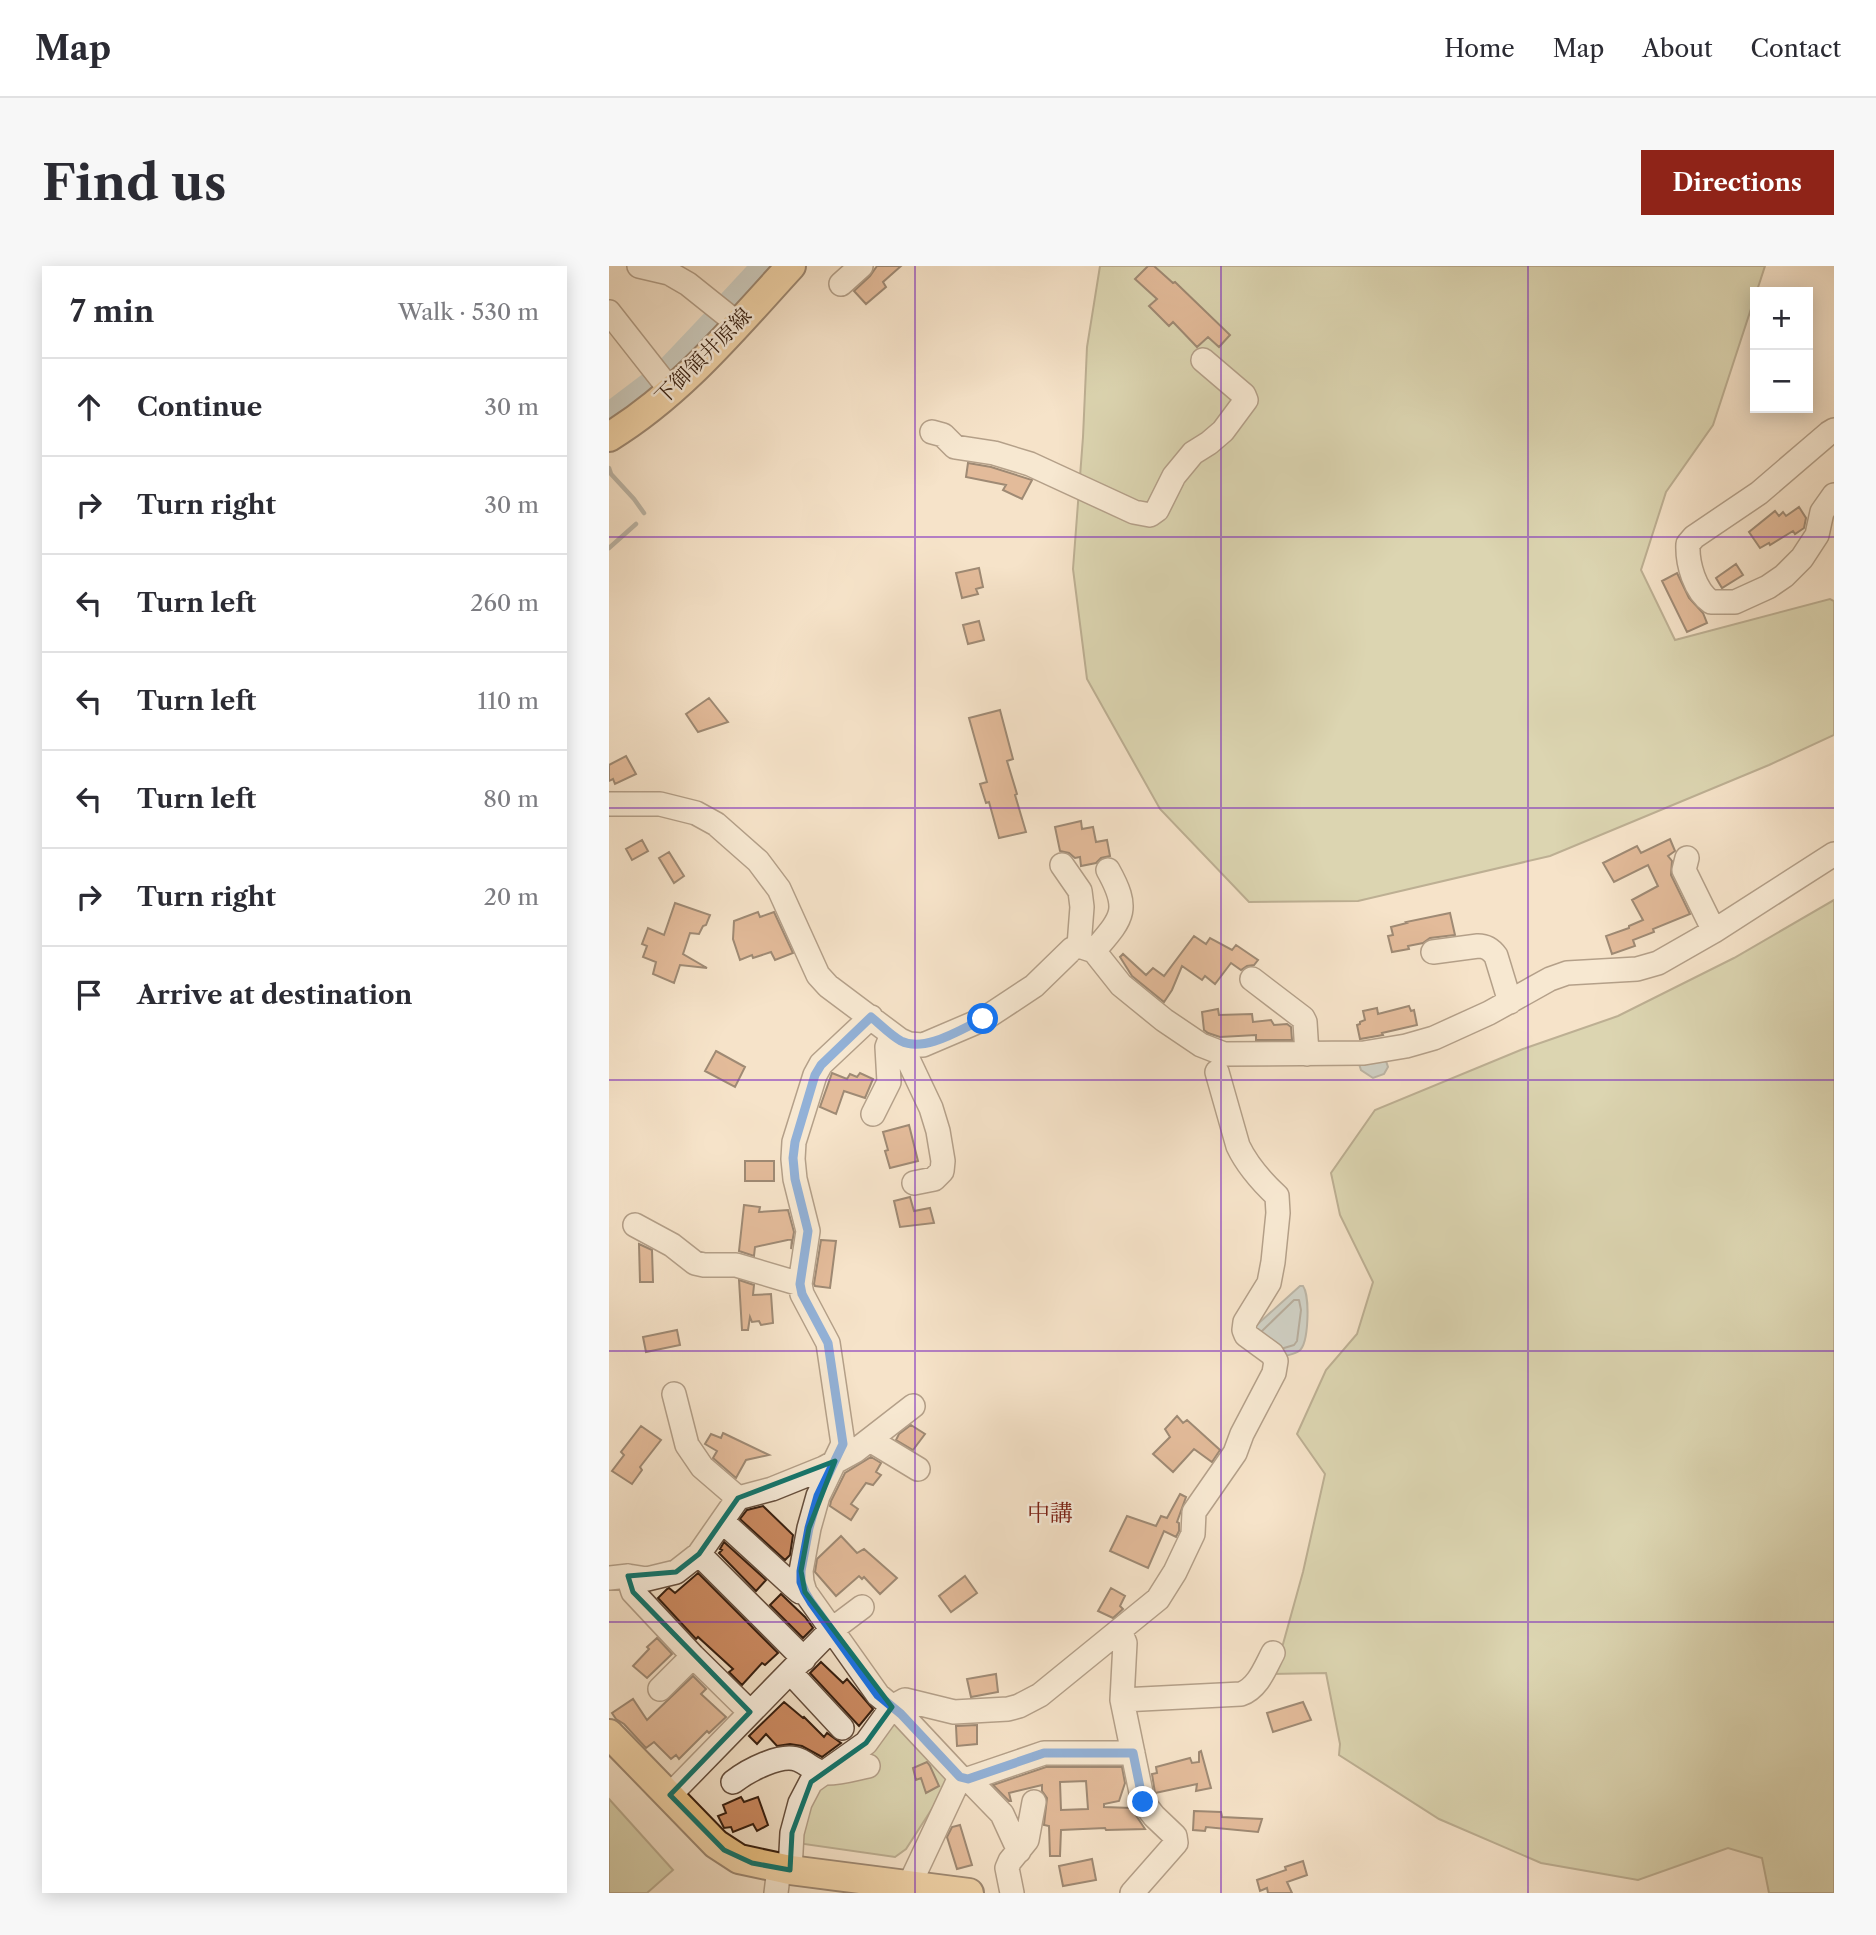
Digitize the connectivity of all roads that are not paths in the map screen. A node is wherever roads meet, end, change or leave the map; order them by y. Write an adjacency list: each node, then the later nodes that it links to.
1 (639, 266): 6 (street)
2 (791, 266): 6 (main road, 下御領井原線)
3 (861, 266): 4 (street)
4 (841, 284)
5 (609, 312): 8 (street)
6 (738, 324): 8 (main road, 下御領井原線)
7 (1203, 360): 10 (street)
8 (664, 383): 11 (main road, 下御領井原線)
9 (1834, 430): 12 (street)
10 (932, 432)
11 (609, 437)
12 (1834, 495)
13 (609, 804): 23 (street)
14 (1834, 854): 18 (street)
15 (1687, 858): 18 (street)
16 (1062, 864): 19 (street)
17 (1108, 870): 19 (street)
18 (1714, 931): 22 (street)
19 (1086, 949): 24 (street); 25 (street)
20 (1433, 952): 22 (street)
21 (1252, 979): 25 (street)
22 (1510, 1002): 25 (street)
23 (871, 1017): 24 (street); 30 (street)
24 (901, 1039): 27 (street); 28 (street)
25 (1307, 1054)
26 (1217, 1072): 43 (street)
27 (873, 1114)
28 (914, 1183)
29 (635, 1225): 30 (street)
30 (800, 1284): 34 (street)
31 (674, 1394): 36 (street)
32 (913, 1406): 33 (street)
33 (870, 1440): 34 (street); 35 (street)
34 (835, 1461): 36 (street); 40 (street)
35 (918, 1469)
36 (738, 1498): 37 (street)
37 (722, 1521): 38 (street); 40 (street)
38 (699, 1554): 39 (street); 46 (street)
39 (618, 1577): 45 (street)
40 (805, 1592): 42 (street)
41 (862, 1607): 42 (street)
42 (830, 1631): 46 (street); 49 (street)
43 (1120, 1631): 48 (street); 49 (street)
44 (1273, 1653): 48 (street)
45 (693, 1656): 47 (street); 50 (street)
46 (797, 1665): 50 (street); 51 (street)
47 (660, 1689)
48 (1122, 1700): 53 (street)
49 (892, 1707): 55 (street); 56 (street)
50 (750, 1712): 58 (street)
51 (842, 1728)
52 (609, 1734): 58 (main road)
53 (1133, 1753): 56 (street); 65 (street)
54 (868, 1766): 55 (street)
55 (822, 1773): 57 (street); 61 (street)
56 (964, 1778): 60 (street); 62 (street)
57 (733, 1782)
58 (670, 1795): 61 (main road)
59 (1034, 1802): 60 (street)
60 (1019, 1851): 64 (street)
61 (782, 1877): 62 (main road)
62 (911, 1884): 63 (main road)
63 (969, 1893)
64 (1012, 1893)
65 (1132, 1893)

